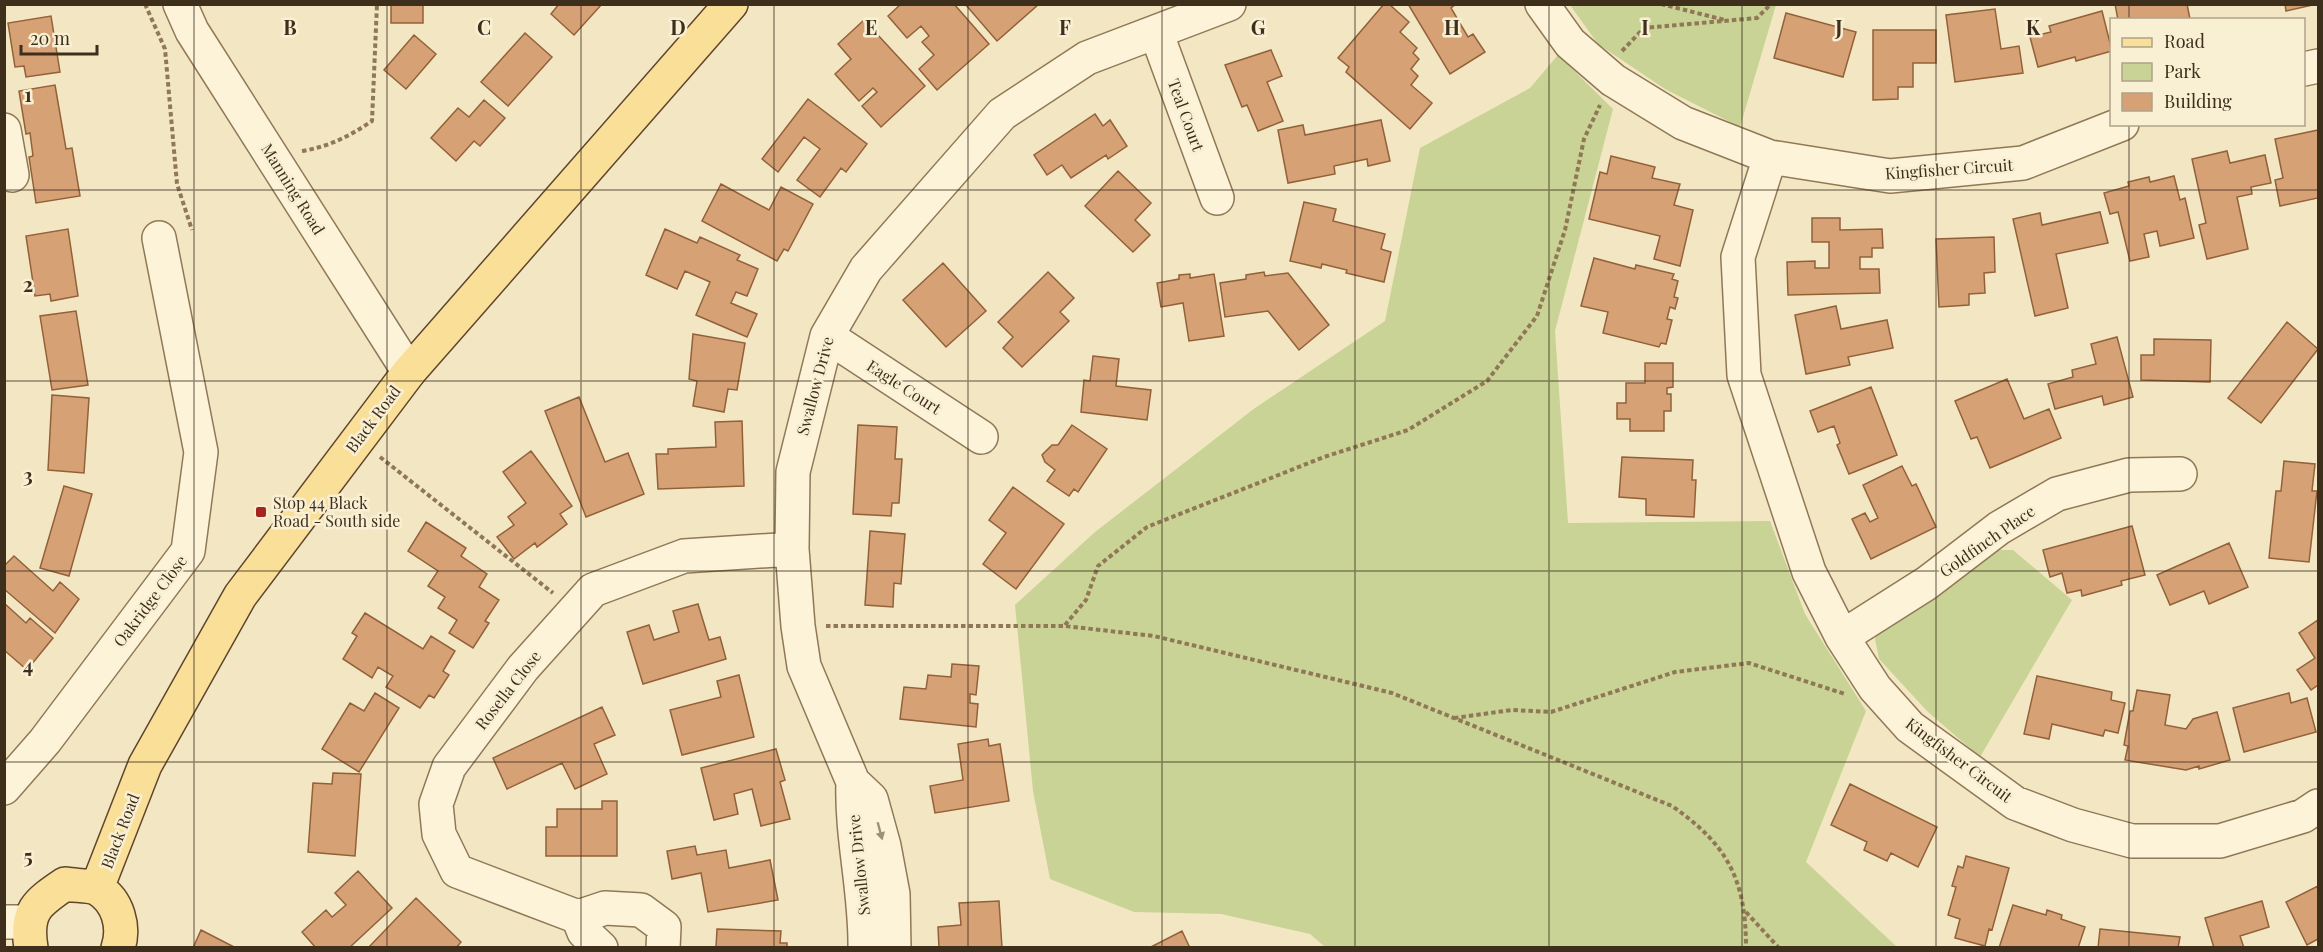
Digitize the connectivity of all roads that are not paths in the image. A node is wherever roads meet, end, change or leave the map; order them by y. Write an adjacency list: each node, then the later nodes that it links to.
1 (180, 4): 13 (street, Manning Road)
2 (731, 4): 13 (main road, Black Road)
3 (1229, 4): 5 (street, Swallow Drive)
4 (1542, 4): 8 (street, Kingfisher Circuit)
5 (1156, 32): 10 (street, Teal Court); 12 (street, Swallow Drive)
6 (2117, 126): 8 (street, Kingfisher Circuit)
7 (4, 130): 9 (street)
8 (1770, 157): 17 (street, Kingfisher Circuit)
9 (12, 175)
10 (1217, 198)
11 (159, 238): 19 (street, Oakridge Close)
12 (827, 336): 14 (street, Eagle Court); 16 (street, Swallow Drive)
13 (409, 372): 21 (main road, Black Road)
14 (981, 437)
15 (2180, 474): 17 (street, Goldfinch Place)
16 (792, 549): 18 (street, Swallow Drive); 22 (street, Rosella Close)
17 (1842, 637): 20 (street, Kingfisher Circuit)
18 (853, 782): 27 (street, Swallow Drive); 28 (street, Swallow Drive, one-way to 28)
19 (4, 788)
20 (2319, 806)
21 (97, 888): 23 (main road); 24 (main road)
22 (578, 917): 25 (street); 26 (street)
23 (22, 931)
24 (118, 948)
25 (601, 948)
26 (663, 948)
27 (865, 948)
28 (894, 948)

